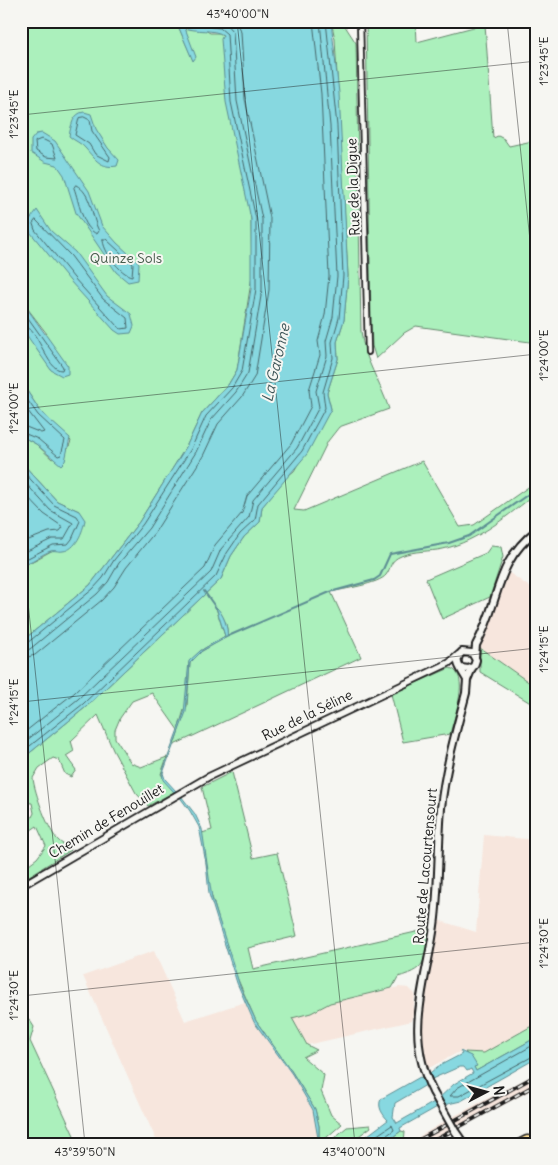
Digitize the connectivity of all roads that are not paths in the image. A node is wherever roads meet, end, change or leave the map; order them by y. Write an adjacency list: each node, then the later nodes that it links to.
1 (360, 21): 2 (street, Rue de la Digue)
2 (368, 352)
3 (537, 530): 4 (main road, Route de Lacourtensourt)
4 (476, 645): 5 (main road); 7 (main road, Route de Lacourtensourt)
5 (465, 651): 6 (main road); 7 (main road)
6 (458, 656): 8 (street, Rue de la Séline); 9 (main road)
7 (475, 657): 10 (main road, Route de Lacourtensourt)
8 (449, 664): 9 (street); 12 (street, Rue de la Séline)
9 (461, 668): 10 (main road); 11 (main road)
10 (472, 668): 11 (main road, Route de Lacourtensourt)
11 (467, 680): 14 (main road, Route de Lacourtensourt, bridge)
12 (178, 794): 13 (street, Chemin de Fenouillet)
13 (21, 886)
14 (456, 1137): 16 (main road, Route de Lacourtensourt)
15 (536, 1142): 17 (main road)
16 (464, 1144)
17 (519, 1144)

